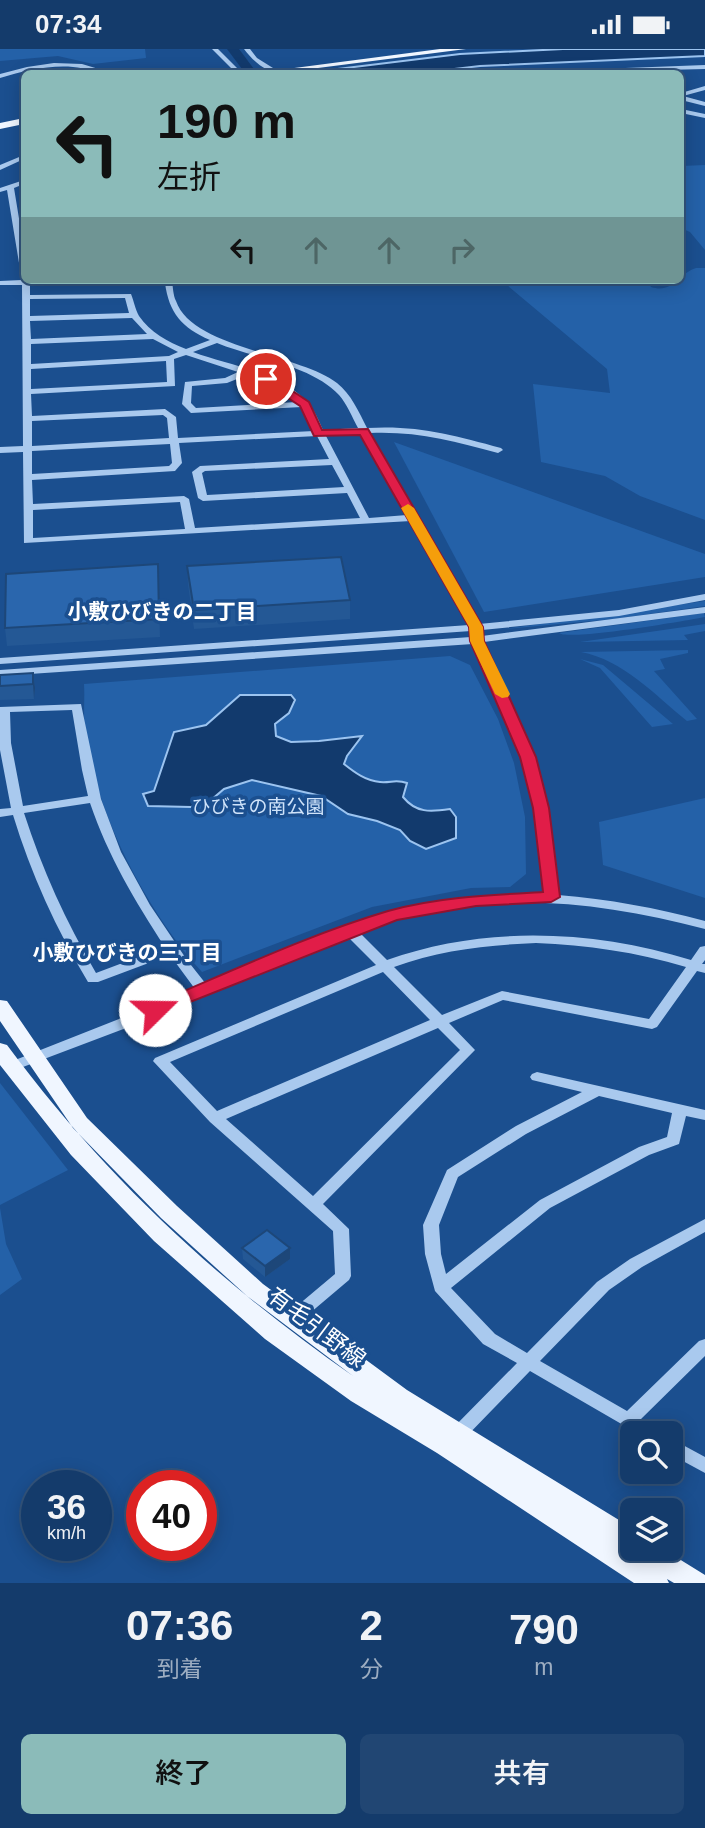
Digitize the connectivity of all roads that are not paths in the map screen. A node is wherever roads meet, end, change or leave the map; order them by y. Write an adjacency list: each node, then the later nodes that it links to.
1 (215, 49): 7 (street)
2 (247, 49): 8 (street)
3 (430, 49): 9 (main road)
4 (463, 49): 10 (main road)
5 (705, 67): 11 (street)
6 (100, 70): 12 (street)
7 (238, 70)
8 (265, 70)
9 (281, 70)
10 (284, 70)
11 (666, 70)
12 (0, 76)
13 (684, 84): 14 (street)
14 (704, 86): 15 (street)
15 (684, 96)
16 (684, 98): 17 (street)
17 (705, 104)
18 (684, 112): 19 (street)
19 (705, 116)
20 (21, 120): 21 (main road)
21 (0, 124)
22 (21, 158): 23 (street)
23 (0, 168)
24 (21, 183): 25 (street)
25 (10, 187): 26 (street); 28 (street)
26 (0, 190)
27 (21, 201): 28 (street)
28 (12, 202): 29 (street)
29 (20, 220)
30 (21, 281): 31 (street)
31 (0, 283)
32 (27, 284): 34 (street)
33 (168, 284): 38 (street)
34 (27, 297): 35 (street); 36 (street)
35 (133, 315): 36 (street); 37 (street)
36 (27, 320): 39 (street)
37 (154, 336): 39 (street); 40 (street)
38 (216, 340): 40 (street); 47 (street)
39 (27, 342): 42 (street)
40 (186, 352): 41 (street); 43 (street)
41 (170, 358): 42 (street); 44 (street)
42 (27, 366): 44 (street)
43 (246, 372): 45 (street); 45 (street)
44 (27, 392): 46 (street)
45 (305, 404): 48 (street)
46 (27, 419): 49 (street); 50 (street)
47 (364, 431): 48 (street); 52 (street); 57 (street)
48 (318, 434): 49 (street); 53 (street)
49 (172, 442): 50 (street); 54 (street)
50 (27, 449): 51 (street); 54 (street)
51 (0, 450)
52 (498, 450)
53 (332, 462): 55 (street); 55 (street)
54 (27, 477): 56 (street)
55 (348, 490): 58 (street)
56 (28, 507): 59 (street); 59 (street)
57 (414, 518): 58 (street); 62 (street)
58 (366, 521): 59 (street)
59 (191, 531)
60 (705, 597): 62 (street)
61 (705, 610): 63 (street)
62 (476, 627): 63 (street); 64 (street)
63 (477, 641): 65 (street); 68 (street)
64 (0, 661)
65 (0, 673)
66 (94, 799): 67 (street); 67 (street); 71 (street)
67 (6, 812): 71 (street)
68 (551, 897): 69 (street); 70 (street)
69 (705, 925)
70 (350, 931): 73 (street); 75 (street)
71 (174, 949): 75 (street)
72 (705, 950): 74 (street)
73 (386, 965): 74 (street); 77 (street); 84 (street)
74 (700, 967): 77 (street)
75 (204, 990): 79 (street)
76 (0, 1006): 79 (main road, 有毛引野線)
77 (441, 1021): 84 (street); 85 (street)
78 (5, 1058): 79 (street); 92 (main road, 有毛引野線)
79 (34, 1059): 88 (main road, 有毛引野線)
80 (537, 1077): 81 (street)
81 (597, 1091): 82 (street); 87 (street)
82 (680, 1110): 83 (street); 87 (street)
83 (705, 1115)
84 (215, 1118): 85 (street)
85 (314, 1204): 88 (street)
86 (705, 1225): 90 (street)
87 (441, 1287): 90 (street)
88 (291, 1320): 92 (main road, 有毛引野線)
89 (705, 1346): 91 (street)
90 (527, 1360): 91 (street); 92 (street)
91 (629, 1420)
92 (453, 1439): 95 (main road, 有毛引野線); 97 (main road, 有毛引野線)
93 (683, 1453): 94 (street)
94 (705, 1466)
95 (620, 1535)
96 (661, 1561): 98 (main road)
97 (656, 1583)
98 (696, 1583)

